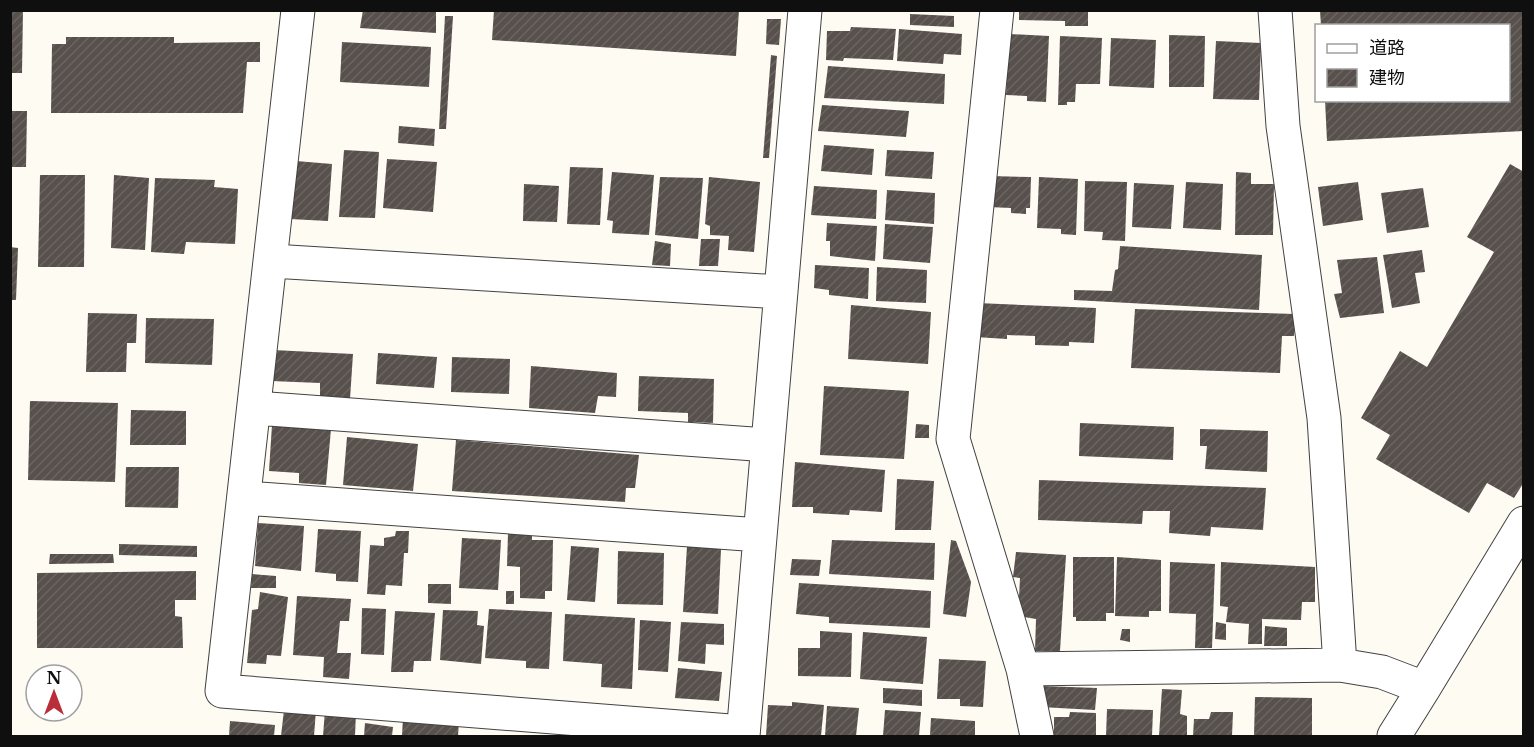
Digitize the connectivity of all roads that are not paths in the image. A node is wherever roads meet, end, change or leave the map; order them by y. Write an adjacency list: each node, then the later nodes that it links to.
1 (298, 10): 5 (street)
2 (805, 10): 6 (street)
3 (997, 10): 13 (street)
4 (1275, 10): 12 (street)
5 (272, 261): 6 (street); 7 (street)
6 (781, 292): 8 (street)
7 (255, 408): 8 (street); 9 (street)
8 (768, 445): 11 (street)
9 (244, 498): 11 (street); 15 (street)
10 (1524, 523): 14 (street)
11 (760, 536): 15 (street)
12 (1340, 665): 13 (street); 14 (street)
13 (1023, 669): 16 (street)
14 (1424, 688): 17 (street)
15 (743, 734)
16 (1037, 736)
17 (1394, 736)

